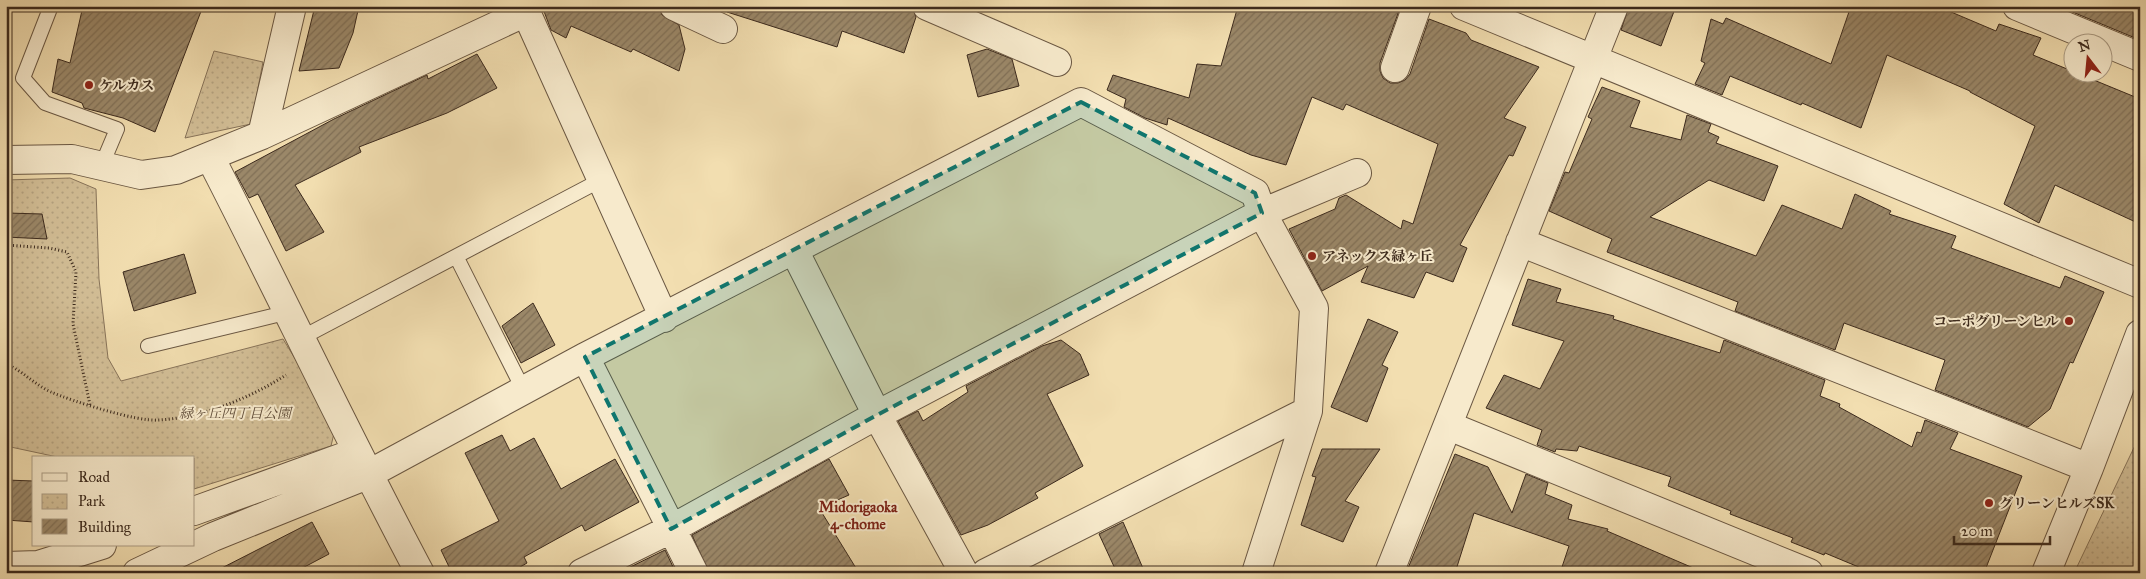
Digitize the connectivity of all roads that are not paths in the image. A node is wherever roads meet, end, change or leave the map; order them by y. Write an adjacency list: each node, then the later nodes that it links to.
1 (51, 6): 18 (lane)
2 (292, 6): 15 (street)
3 (674, 6): 10 (street)
4 (1417, 6): 14 (street)
5 (1464, 6): 12 (street)
6 (1614, 6): 12 (street)
7 (2017, 6): 11 (street)
8 (930, 7): 13 (street)
9 (526, 9): 15 (street); 20 (street)
10 (723, 29)
11 (2140, 56)
12 (1594, 60): 22 (street); 25 (street)
13 (1057, 62)
14 (1395, 68)
15 (262, 135): 16 (street)
16 (210, 157): 18 (street); 26 (street)
17 (6, 160): 18 (street)
18 (101, 167)
19 (1357, 173): 21 (street)
20 (602, 180): 24 (lane); 27 (street)
21 (1262, 213): 23 (street); 33 (street); 34 (street)
22 (1520, 242): 35 (street); 37 (street)
23 (794, 250): 27 (street); 34 (street)
24 (457, 258): 30 (lane); 32 (lane)
25 (2140, 284)
26 (289, 312): 29 (lane); 30 (street)
27 (664, 318): 31 (street)
28 (2140, 334): 37 (street)
29 (148, 346)
30 (306, 348): 36 (street)
31 (585, 358): 32 (street); 39 (street)
32 (524, 391): 36 (street)
33 (1308, 411): 49 (street); 50 (street)
34 (877, 415): 39 (street); 48 (street)
35 (1449, 426): 51 (street); 52 (street)
36 (362, 464): 38 (street); 42 (street); 45 (street)
37 (2089, 468): 53 (street)
38 (195, 511)
39 (671, 529): 46 (street); 47 (street)
40 (99, 546): 43 (street)
41 (194, 546): 44 (street)
42 (195, 546)
43 (6, 566)
44 (137, 573)
45 (420, 573)
46 (582, 573)
47 (694, 573)
48 (964, 573)
49 (986, 573)
50 (1256, 573)
51 (1389, 573)
52 (1809, 573)
53 (2046, 573)

